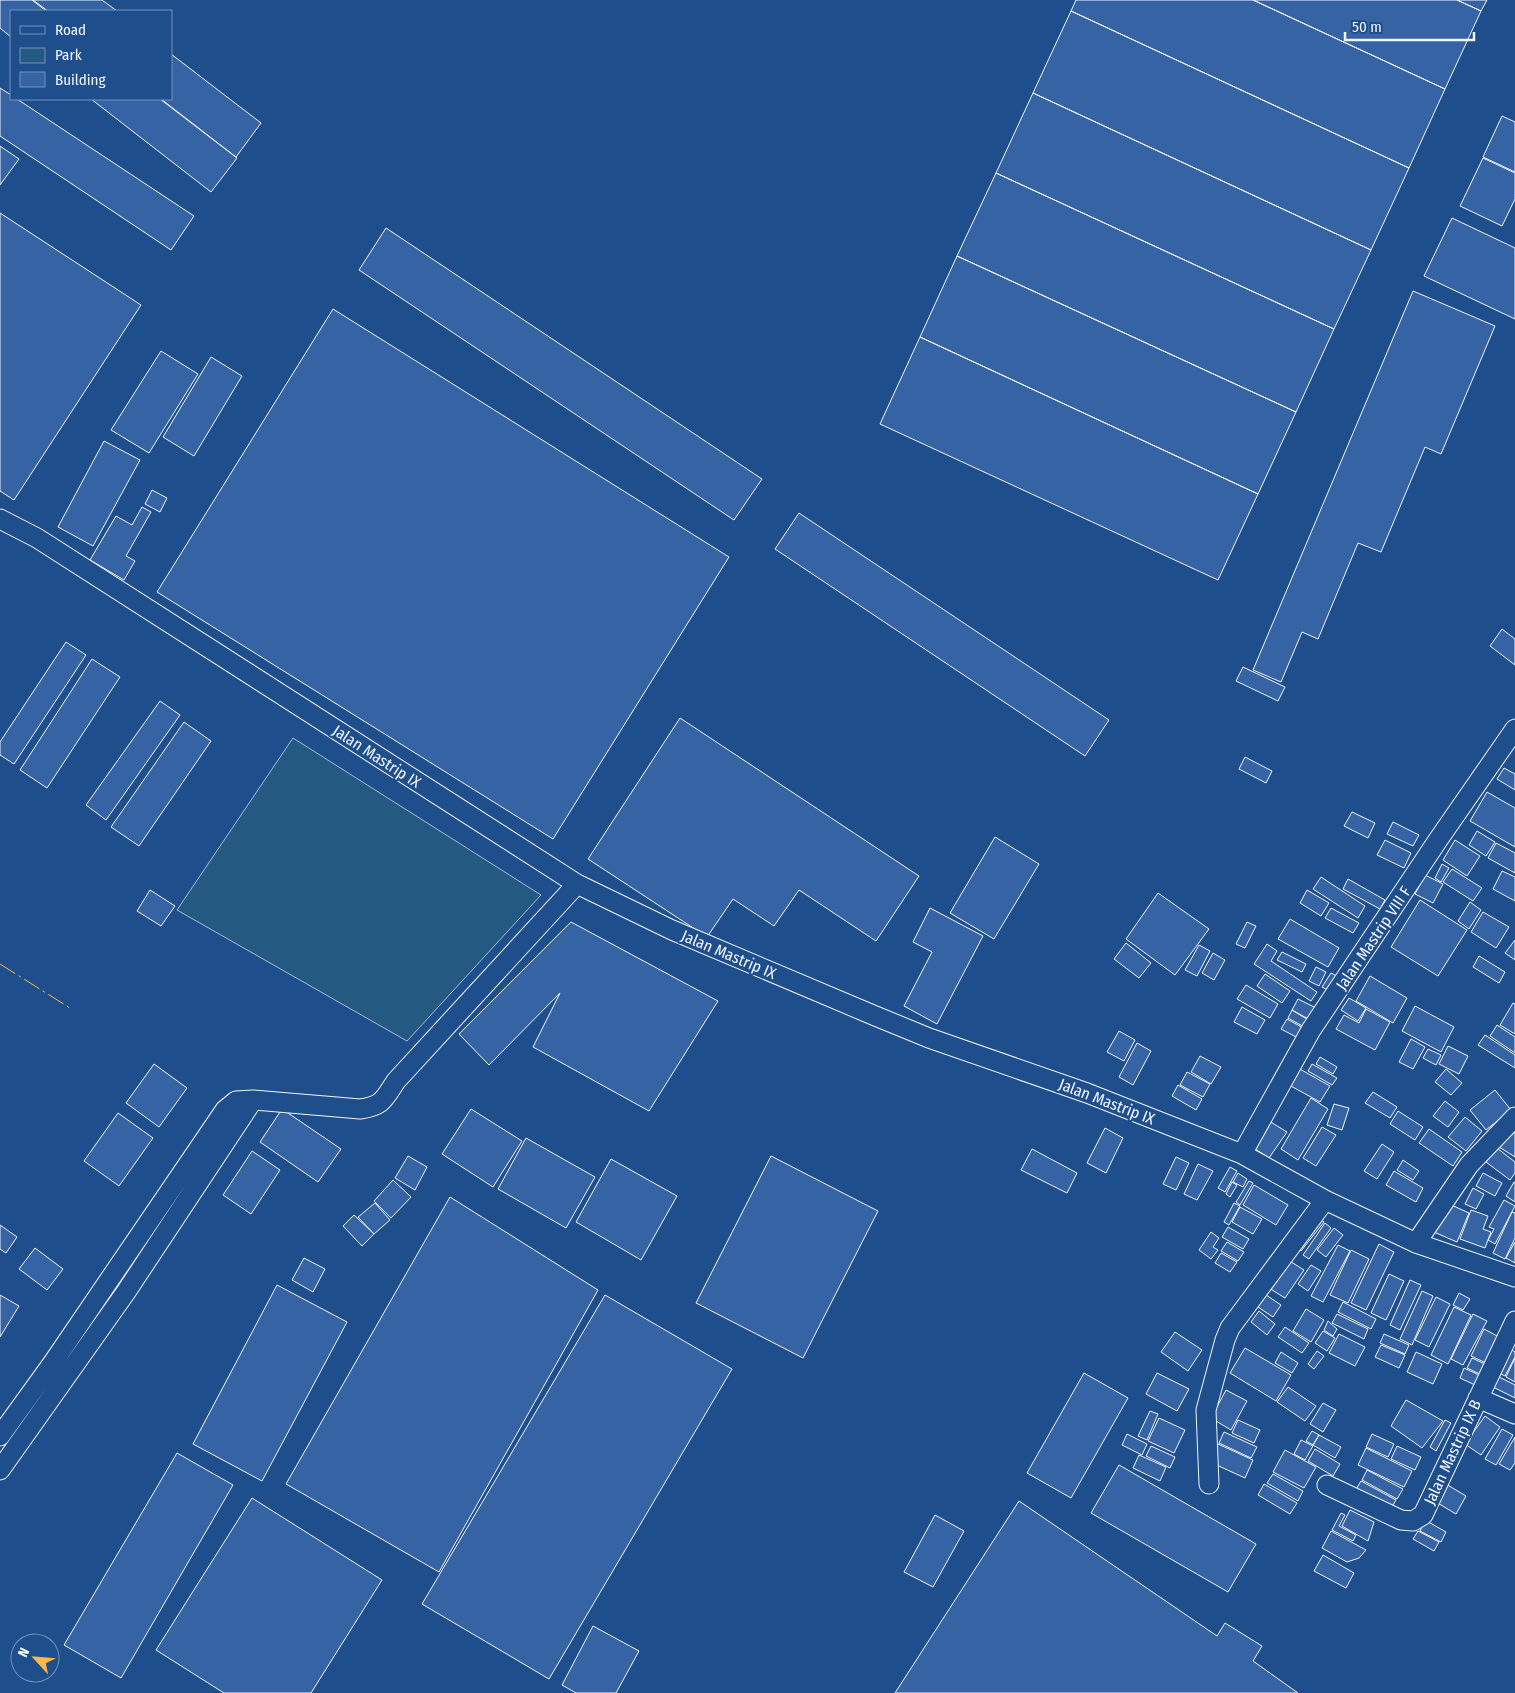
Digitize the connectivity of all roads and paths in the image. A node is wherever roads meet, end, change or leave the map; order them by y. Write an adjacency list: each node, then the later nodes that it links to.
1 (0, 519): 3 (street, Jalan Mastrip IX)
2 (1515, 729): 6 (street, Jalan Mastrip VIII F)
3 (577, 884): 4 (street); 6 (street, Jalan Mastrip IX)
4 (253, 1100): 13 (street); 14 (street)
5 (1515, 1117): 8 (street)
6 (1242, 1154): 7 (street, Jalan Mastrip IX)
7 (1325, 1200): 8 (street, Jalan Mastrip IX); 15 (street)
8 (1416, 1243): 9 (street, Jalan Mastrip IX)
9 (1515, 1277)
10 (1515, 1321): 11 (street, Jalan Mastrip IX B)
11 (1478, 1398): 12 (street); 16 (street, Jalan Mastrip IX B)
12 (1515, 1414)
13 (0, 1436)
14 (0, 1470)
15 (1209, 1484)
16 (1327, 1485)

